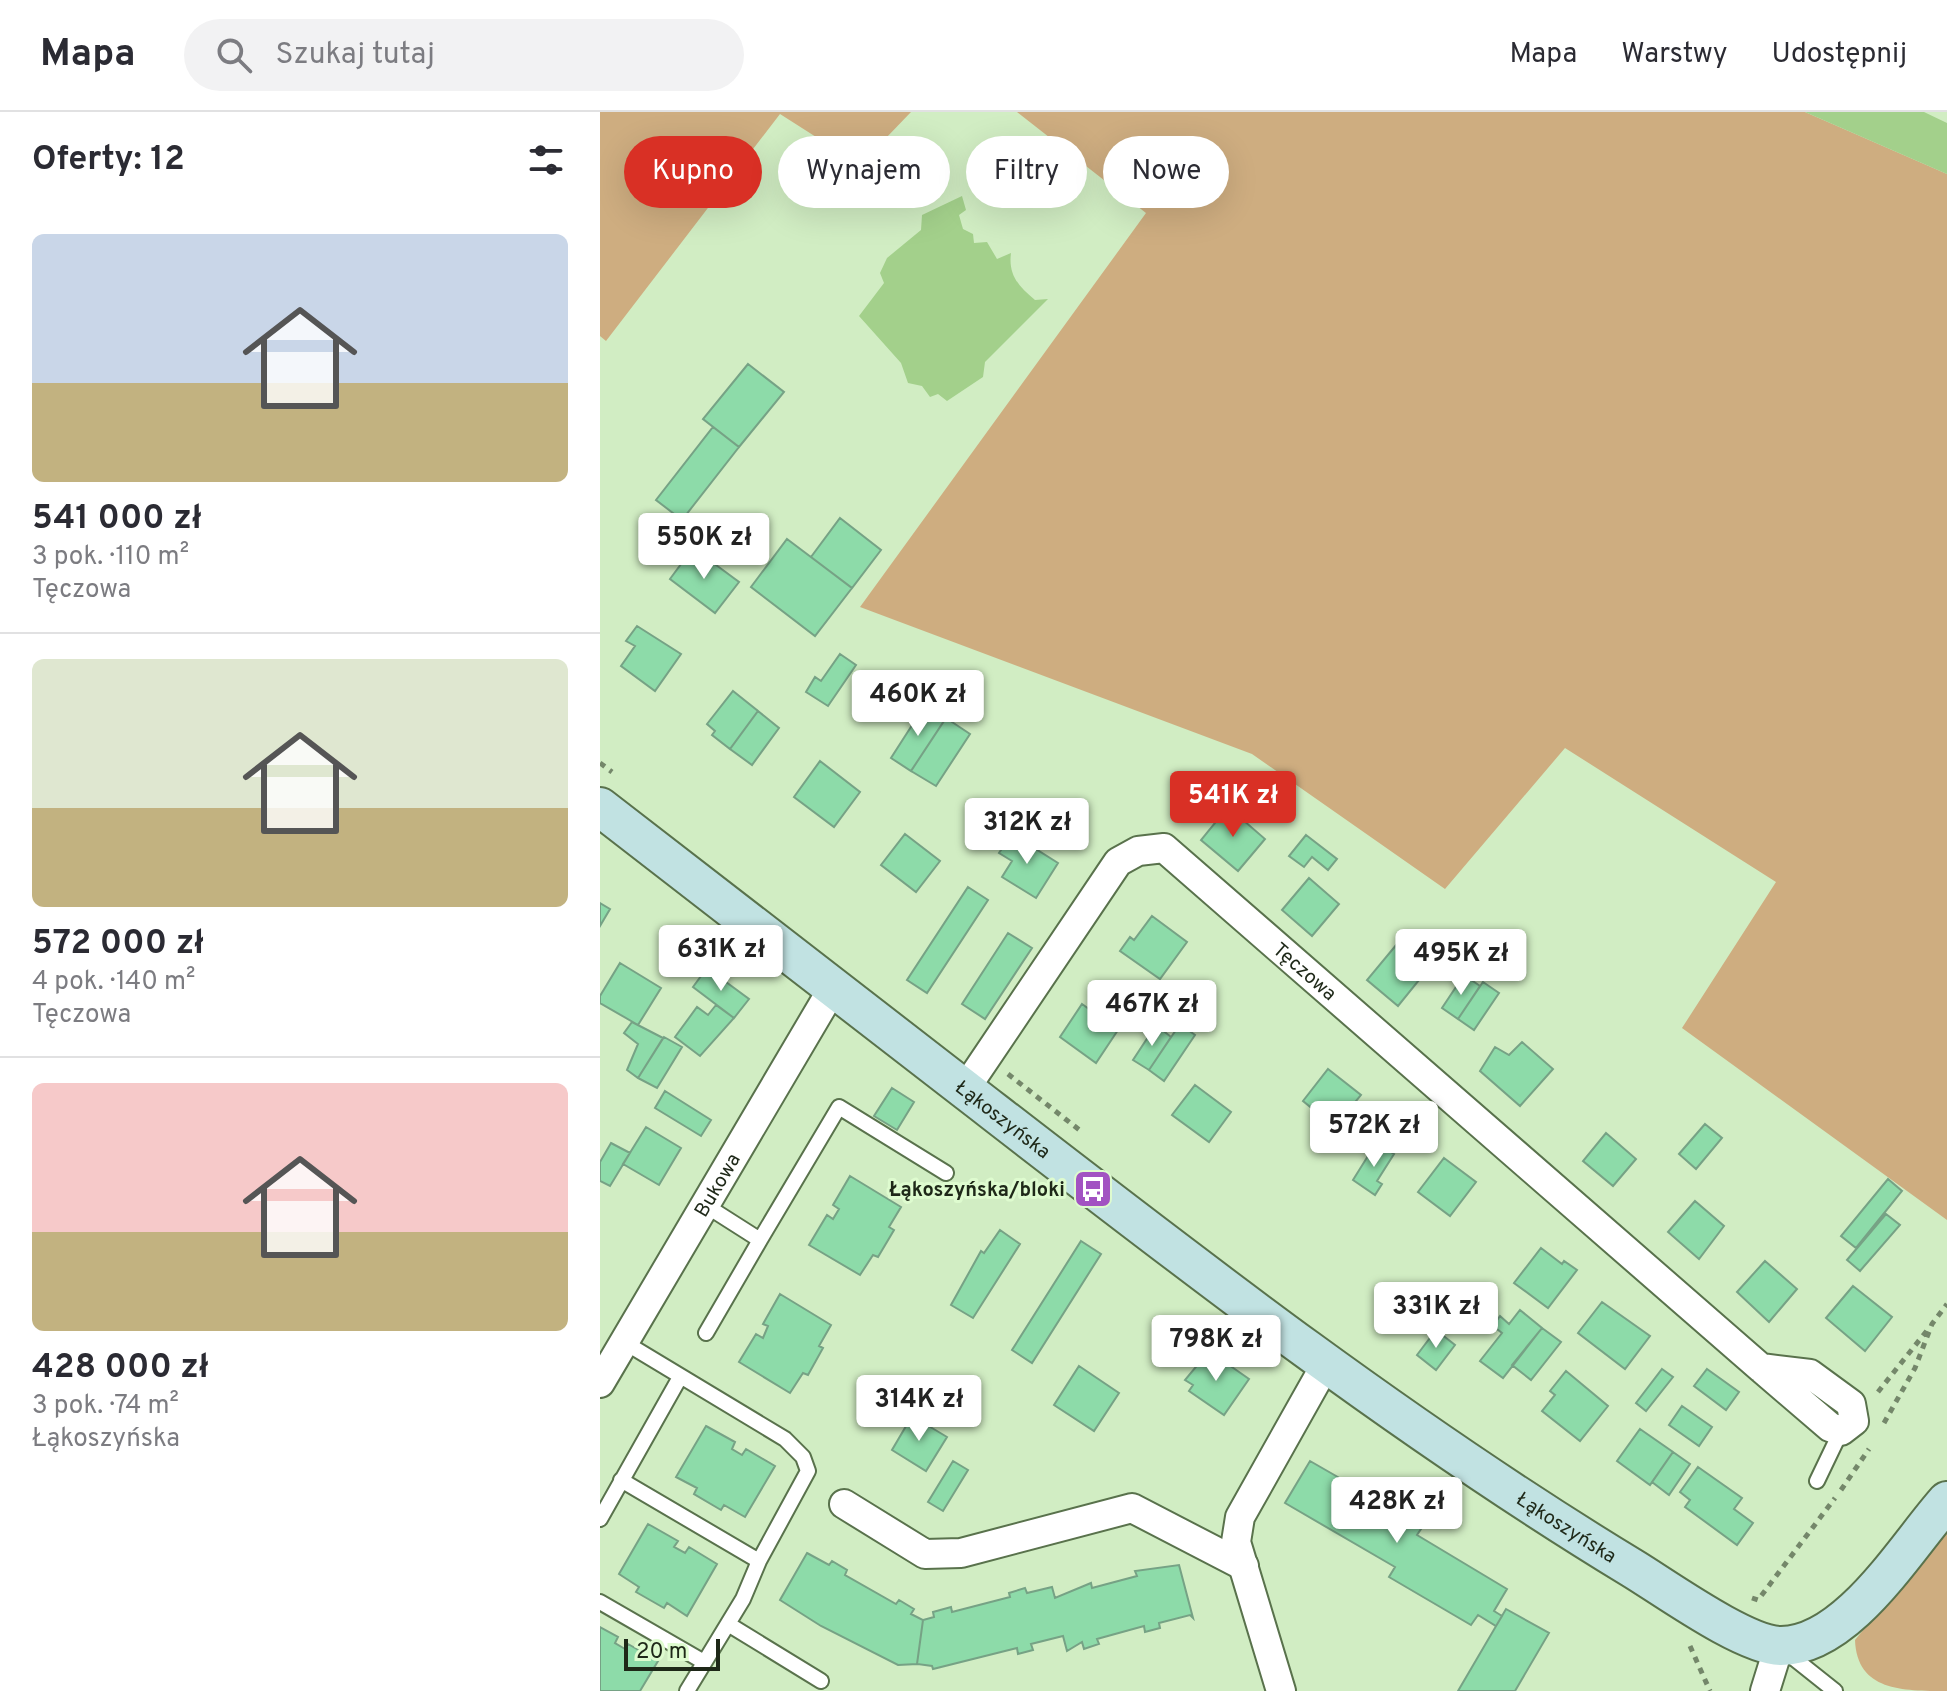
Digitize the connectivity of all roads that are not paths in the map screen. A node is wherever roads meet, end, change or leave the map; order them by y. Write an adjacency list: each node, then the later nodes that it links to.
1 (600, 807): 2 (street, Łąkoszyńska)
2 (833, 988): 3 (street, Łąkoszyńska); 5 (street, Bukowa)
3 (965, 1089): 9 (street, Łąkoszyńska); 12 (street, Tęczowa)
4 (946, 1173): 6 (lane)
5 (705, 1205): 6 (lane); 8 (street, Bukowa)
6 (760, 1240): 7 (lane)
7 (706, 1333)
8 (624, 1342): 10 (lane); 11 (street, Bukowa)
9 (1326, 1364): 19 (street); 22 (street, Łąkoszyńska)
10 (679, 1379): 13 (lane); 18 (lane)
11 (600, 1383)
12 (1847, 1423): 14 (lane)
13 (621, 1480): 17 (lane); 18 (lane)
14 (1817, 1481)
15 (1947, 1501): 22 (street)
16 (844, 1504): 19 (street)
17 (600, 1519)
18 (759, 1561): 21 (lane)
19 (1244, 1566): 26 (street)
20 (600, 1602): 23 (lane)
21 (728, 1624): 23 (lane); 24 (lane)
22 (1779, 1646): 27 (street); 28 (lane)
23 (704, 1662): 25 (lane)
24 (821, 1681)
25 (687, 1691)
26 (1281, 1691)
27 (1765, 1691)
28 (1835, 1691)

